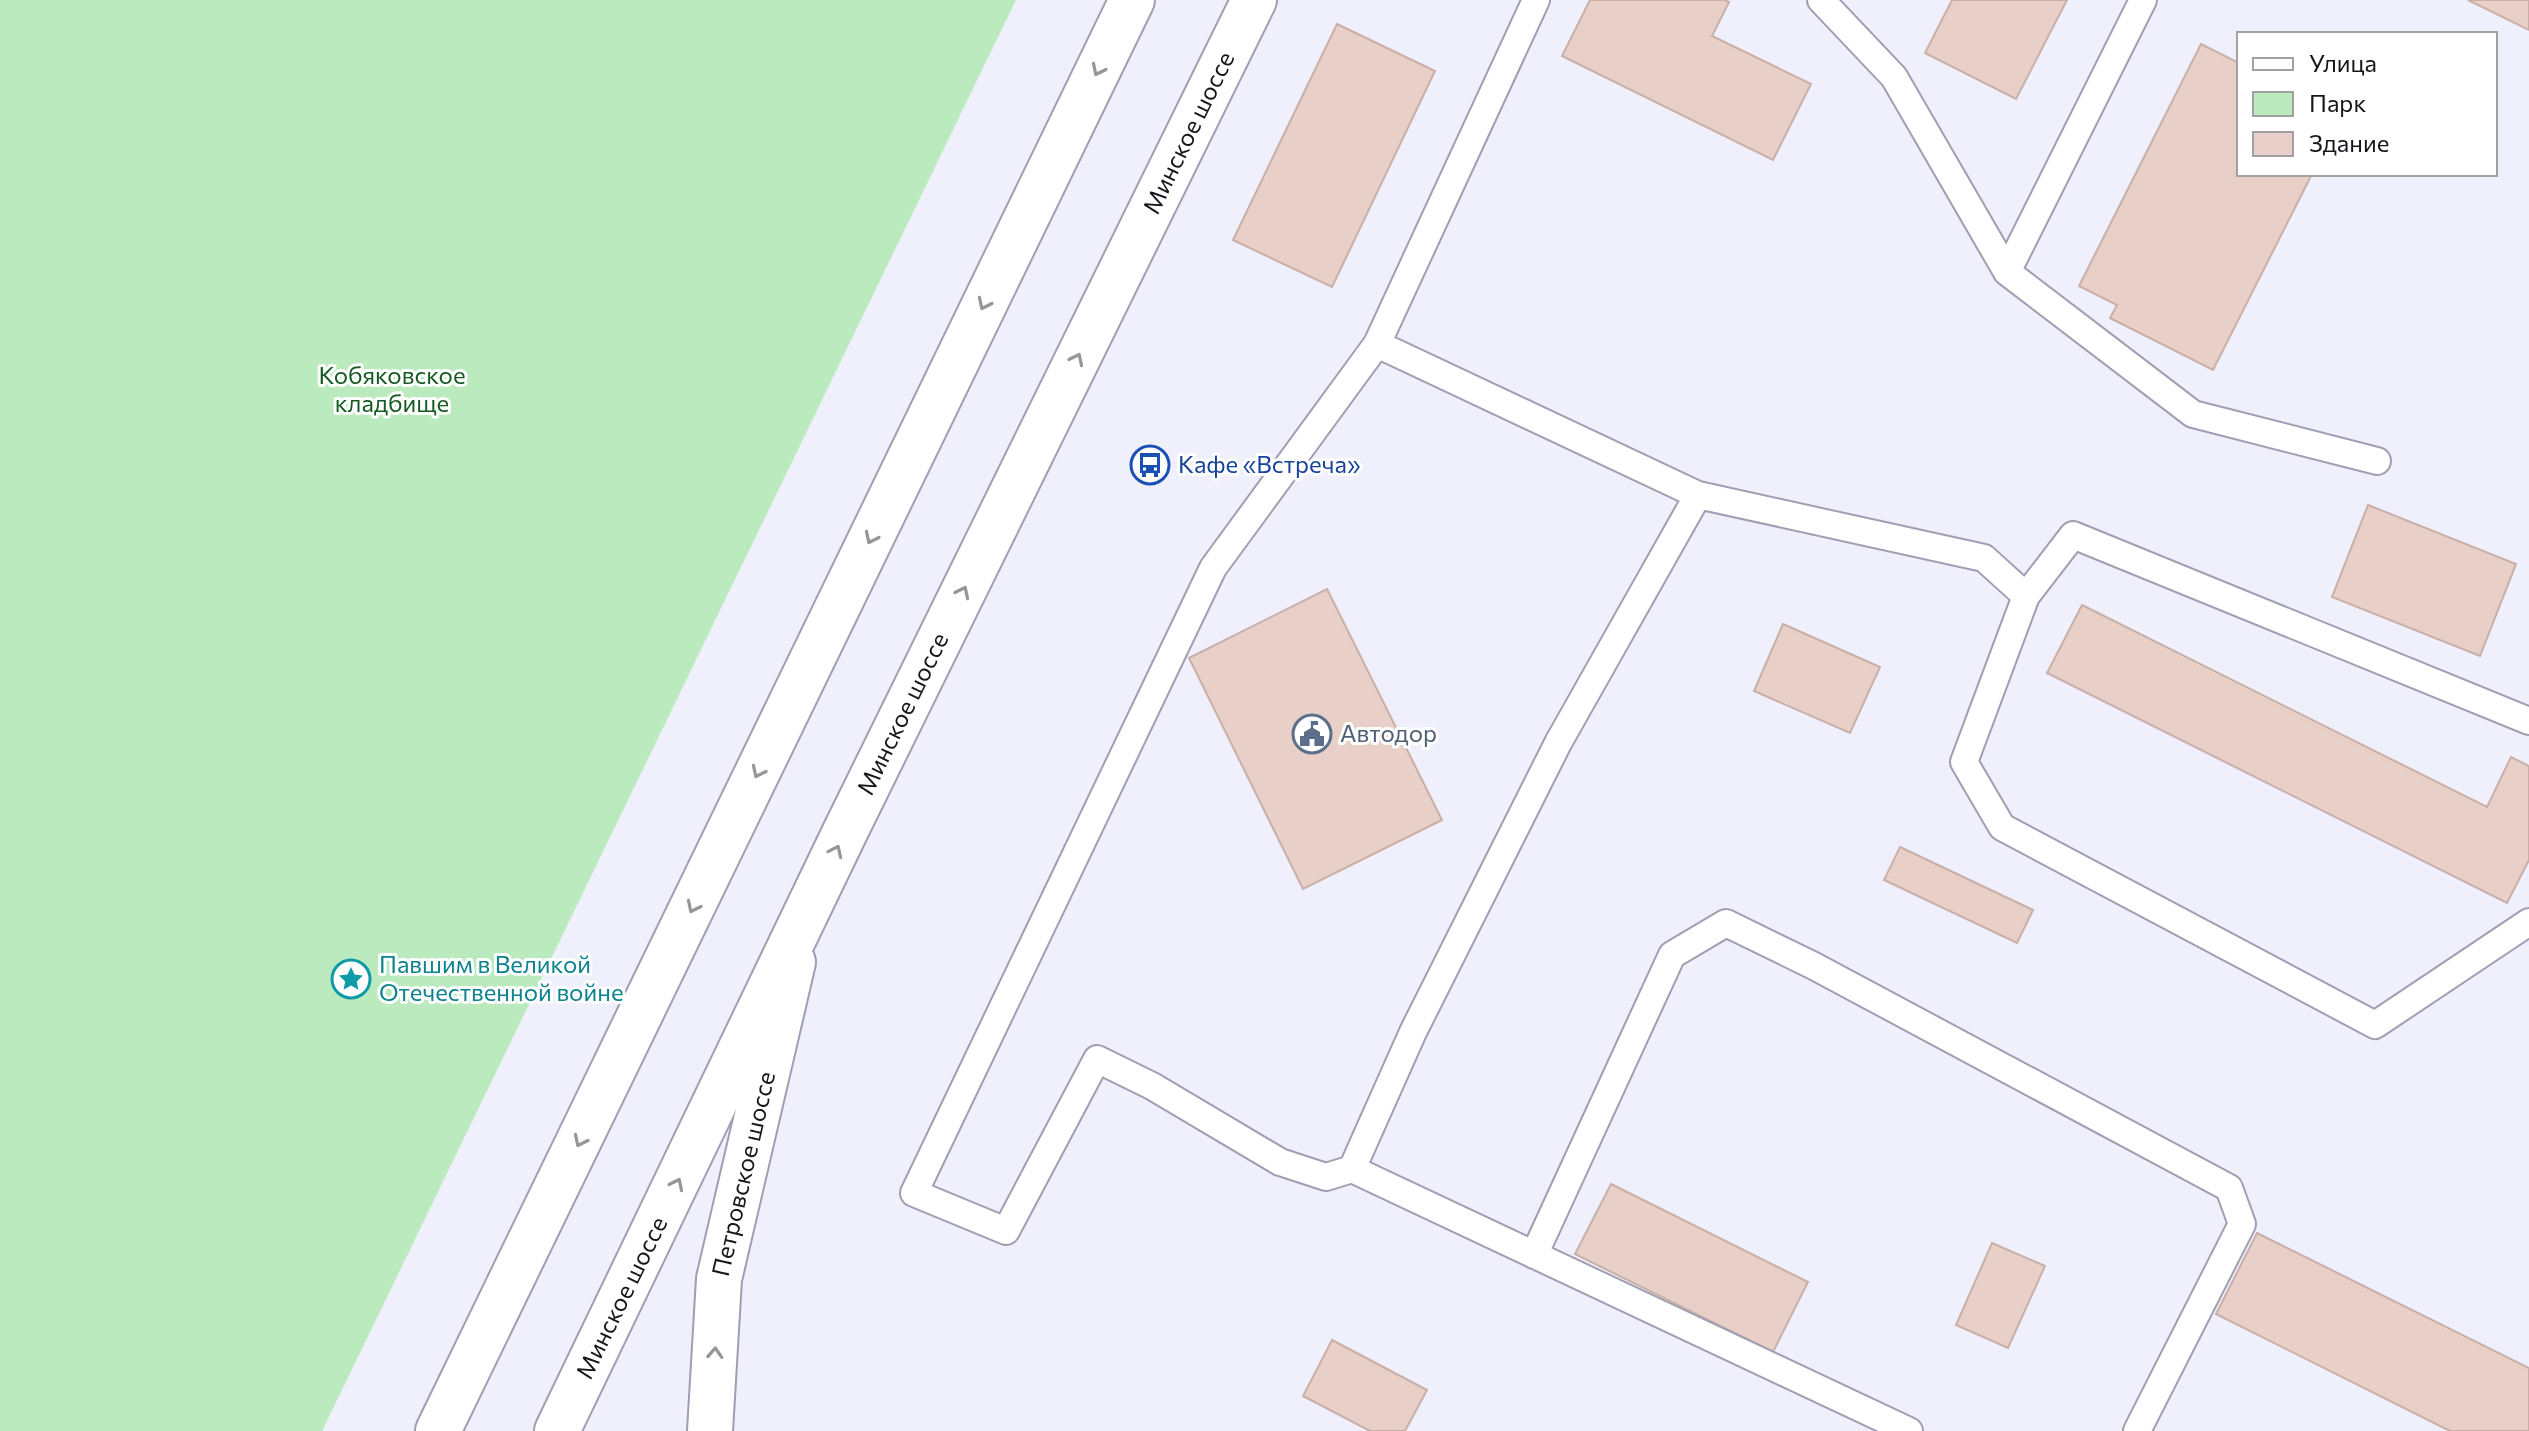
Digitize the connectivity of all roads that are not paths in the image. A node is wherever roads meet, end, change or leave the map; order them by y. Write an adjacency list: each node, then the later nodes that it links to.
1 (1132, 0): 16 (main road, one-way to 16)
2 (1536, 0): 7 (lane)
3 (1821, 0): 6 (lane)
4 (2143, 0): 6 (lane)
5 (1253, 3): 12 (main road, Минское шоссе, one-way to 5)
6 (2007, 272): 8 (lane)
7 (1377, 344): 9 (lane); 14 (lane)
8 (2377, 461)
9 (1698, 495): 10 (lane); 14 (lane)
10 (2026, 596): 11 (lane); 13 (lane)
11 (2529, 721)
12 (802, 921): 17 (main road, Минское шоссе, one-way to 12); 18 (main road, Петровское шоссе, one-way to 12)
13 (2529, 922)
14 (1352, 1169): 15 (lane)
15 (1534, 1255): 19 (lane); 20 (lane)
16 (441, 1421)
17 (557, 1431)
18 (710, 1431)
19 (1909, 1431)
20 (2137, 1431)

